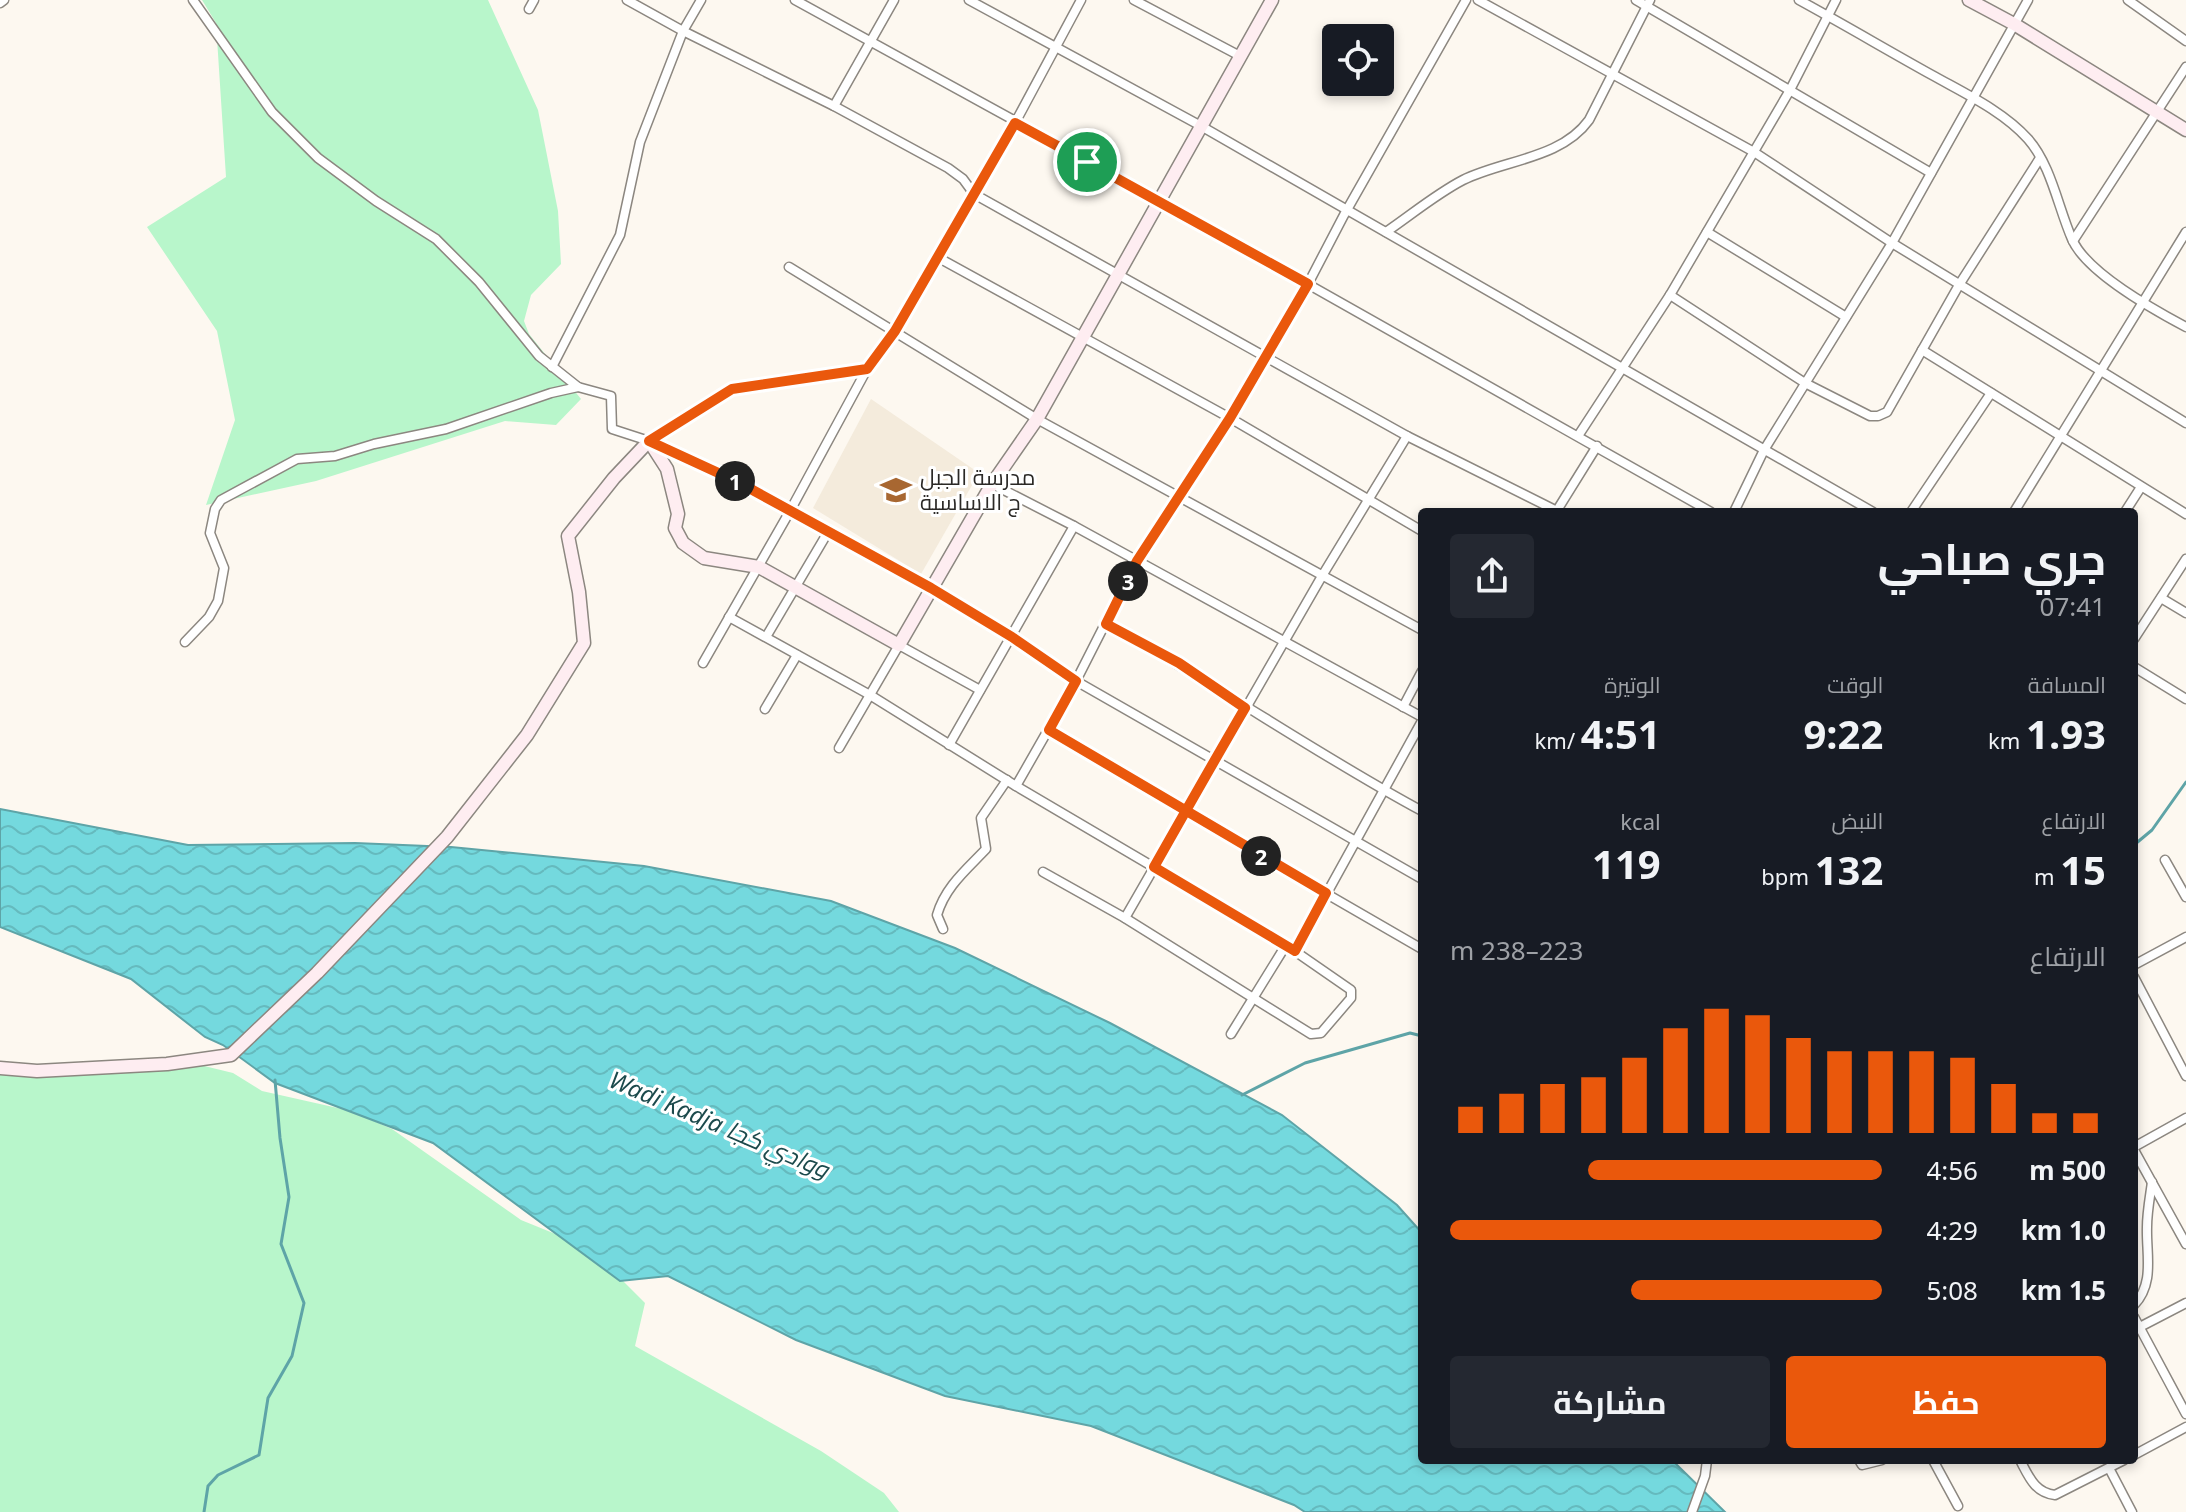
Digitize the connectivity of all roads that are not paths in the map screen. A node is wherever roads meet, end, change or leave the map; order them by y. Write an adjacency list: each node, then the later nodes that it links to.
1 (193, 0): 61 (street)
2 (534, 0): 20 (street)
3 (627, 0): 23 (street)
4 (701, 0): 23 (street)
5 (795, 0): 25 (street)
6 (894, 0): 25 (street)
7 (969, 0): 26 (street)
8 (1081, 0): 26 (street)
9 (1134, 0): 27 (street)
10 (1272, 0): 27 (main road)
11 (1466, 0): 42 (street)
12 (1478, 0): 29 (street)
13 (1636, 0): 19 (street)
14 (1799, 0): 21 (street)
15 (1836, 0): 21 (street)
16 (1969, 0): 22 (main road)
17 (2028, 0): 22 (street)
18 (2128, 0): 24 (street)
19 (1648, 3): 29 (street); 30 (street)
20 (529, 9)
21 (1827, 16): 30 (street); 31 (street)
22 (2014, 24): 31 (street); 33 (main road)
23 (683, 31): 32 (street); 61 (street)
24 (2186, 41)
25 (871, 42): 32 (street); 34 (street)
26 (1055, 47): 34 (street); 35 (street)
27 (1240, 56): 35 (main road)
28 (2186, 67): 33 (street)
29 (1613, 73): 37 (street); 43 (street)
30 (1790, 90): 37 (street); 39 (street)
31 (1973, 98): 38 (street); 39 (street)
32 (834, 106): 40 (street)
33 (2157, 111): 36 (main road); 46 (street)
34 (1015, 123): 40 (street); 41 (street)
35 (1201, 126): 41 (main road); 42 (street)
36 (2186, 130)
37 (1754, 152): 44 (street); 47 (street)
38 (2040, 158): 46 (street); 52 (street)
39 (1931, 173): 47 (street)
40 (974, 194): 48 (street); 50 (street)
41 (1159, 200): 50 (main road); 51 (street)
42 (1346, 210): 43 (street); 51 (street)
43 (1386, 232): 62 (street)
44 (1707, 232): 53 (street); 55 (street)
45 (2186, 232): 54 (street)
46 (2073, 241): 54 (street)
47 (1892, 243): 52 (street); 55 (street)
48 (937, 257): 57 (street); 58 (street)
49 (789, 267): 57 (street)
50 (1116, 275): 58 (main road); 60 (street)
51 (1308, 284): 60 (street); 73 (street)
52 (1959, 285): 59 (street); 64 (street)
53 (1670, 295): 62 (street); 65 (street)
54 (2144, 302): 56 (street); 64 (street)
55 (1846, 317): 65 (street)
56 (2186, 327)
57 (895, 331): 63 (street); 69 (street)
58 (1082, 337): 68 (street); 69 (main road)
59 (1922, 350): 65 (street); 67 (street)
60 (1264, 357): 68 (street); 72 (street)
61 (552, 367): 66 (street)
62 (1623, 368): 73 (street); 76 (street)
63 (867, 369): 74 (street); 89 (street)
64 (2100, 372): 70 (street); 71 (street)
65 (1805, 383): 76 (street)
66 (578, 387): 74 (street); 108 (street)
67 (1991, 393): 71 (street); 86 (street)
68 (1230, 418): 79 (street); 80 (street)
69 (1037, 419): 77 (main road); 79 (street)
70 (2186, 423)
71 (2061, 435): 78 (street); 87 (street)
72 (1407, 436): 80 (street); 81 (street)
73 (1578, 436): 75 (street)
74 (649, 441): 89 (street); 96 (main road); 149 (main road)
75 (1597, 446): 82 (street); 83 (street)
76 (1764, 450): 84 (street); 85 (street)
77 (992, 484): 91 (street); 99 (main road)
78 (2141, 487): 88 (street); 90 (street)
79 (1177, 497): 95 (street); 97 (street)
80 (1367, 499): 92 (street); 97 (street)
81 (1549, 508)
82 (1559, 508)
83 (1704, 508)
84 (1736, 508)
85 (1866, 508)
86 (1914, 508)
87 (2016, 508)
88 (2128, 508)
89 (790, 511): 93 (street); 96 (street)
90 (2186, 514)
91 (1074, 526): 95 (street); 107 (street)
92 (1418, 529)
93 (828, 532): 98 (street); 99 (street)
94 (2186, 559): 100 (street)
95 (1137, 561): 103 (street); 109 (street)
96 (759, 567): 98 (main road); 102 (street)
97 (1322, 576): 104 (street); 109 (street)
98 (796, 588): 106 (street); 110 (main road)
99 (931, 588): 107 (street); 110 (main road)
100 (2161, 598): 101 (street); 105 (street)
101 (2186, 613)
102 (729, 617): 106 (street); 112 (street)
103 (1106, 624): 115 (street); 120 (street)
104 (1418, 628)
105 (2138, 633)
106 (766, 637): 111 (street)
107 (1012, 637): 115 (street); 116 (street)
108 (185, 642)
109 (1286, 642): 119 (street); 120 (street)
110 (899, 645): 116 (street); 117 (street)
111 (797, 655): 117 (street); 121 (street)
112 (703, 663)
113 (2138, 669): 118 (street)
114 (1418, 679): 119 (street)
115 (1076, 681): 124 (street); 127 (street)
116 (980, 690): 125 (street)
117 (870, 695): 125 (street); 126 (street)
118 (2186, 699)
119 (1403, 707): 122 (street)
120 (1245, 708): 127 (street); 130 (street)
121 (765, 709)
122 (1418, 716)
123 (1418, 726): 130 (street)
124 (1049, 730): 129 (street); 132 (street)
125 (949, 745): 128 (street)
126 (839, 748)
127 (1215, 759): 132 (street); 133 (street)
128 (1007, 780): 129 (street); 141 (street)
129 (1016, 786): 135 (street)
130 (1383, 790): 131 (street); 133 (street)
131 (1418, 809)
132 (1185, 812): 135 (street); 138 (street)
133 (1355, 840): 137 (street); 138 (street)
134 (2165, 860): 139 (street)
135 (1154, 867): 140 (street); 144 (street)
136 (1043, 872): 140 (street)
137 (1418, 877)
138 (1326, 893): 143 (street); 144 (street)
139 (2186, 897)
140 (1125, 918): 147 (street)
141 (943, 929)
142 (2186, 937): 145 (street)
143 (1418, 947)
144 (1291, 948): 147 (street); 147 (street)
145 (2138, 963)
146 (2138, 985): 150 (street)
147 (1255, 997): 148 (street)
148 (1231, 1034)
149 (0, 1068)
150 (2186, 1076)
151 (2186, 1118): 152 (street)
152 (2138, 1146)
153 (2138, 1156): 154 (street)
154 (2152, 1182): 155 (street); 156 (street)
155 (2186, 1244)
156 (2138, 1301)
157 (2186, 1303): 158 (street)
158 (2138, 1328)
159 (2138, 1331): 160 (street)
160 (2186, 1414)
161 (2186, 1427): 162 (street)
162 (2138, 1453)
163 (1706, 1464): 169 (street)
164 (1935, 1464): 168 (street)
165 (2022, 1464): 166 (street)
166 (2114, 1464)
167 (2116, 1464): 170 (street)
168 (1958, 1506)
169 (1692, 1512)
170 (2132, 1512)

